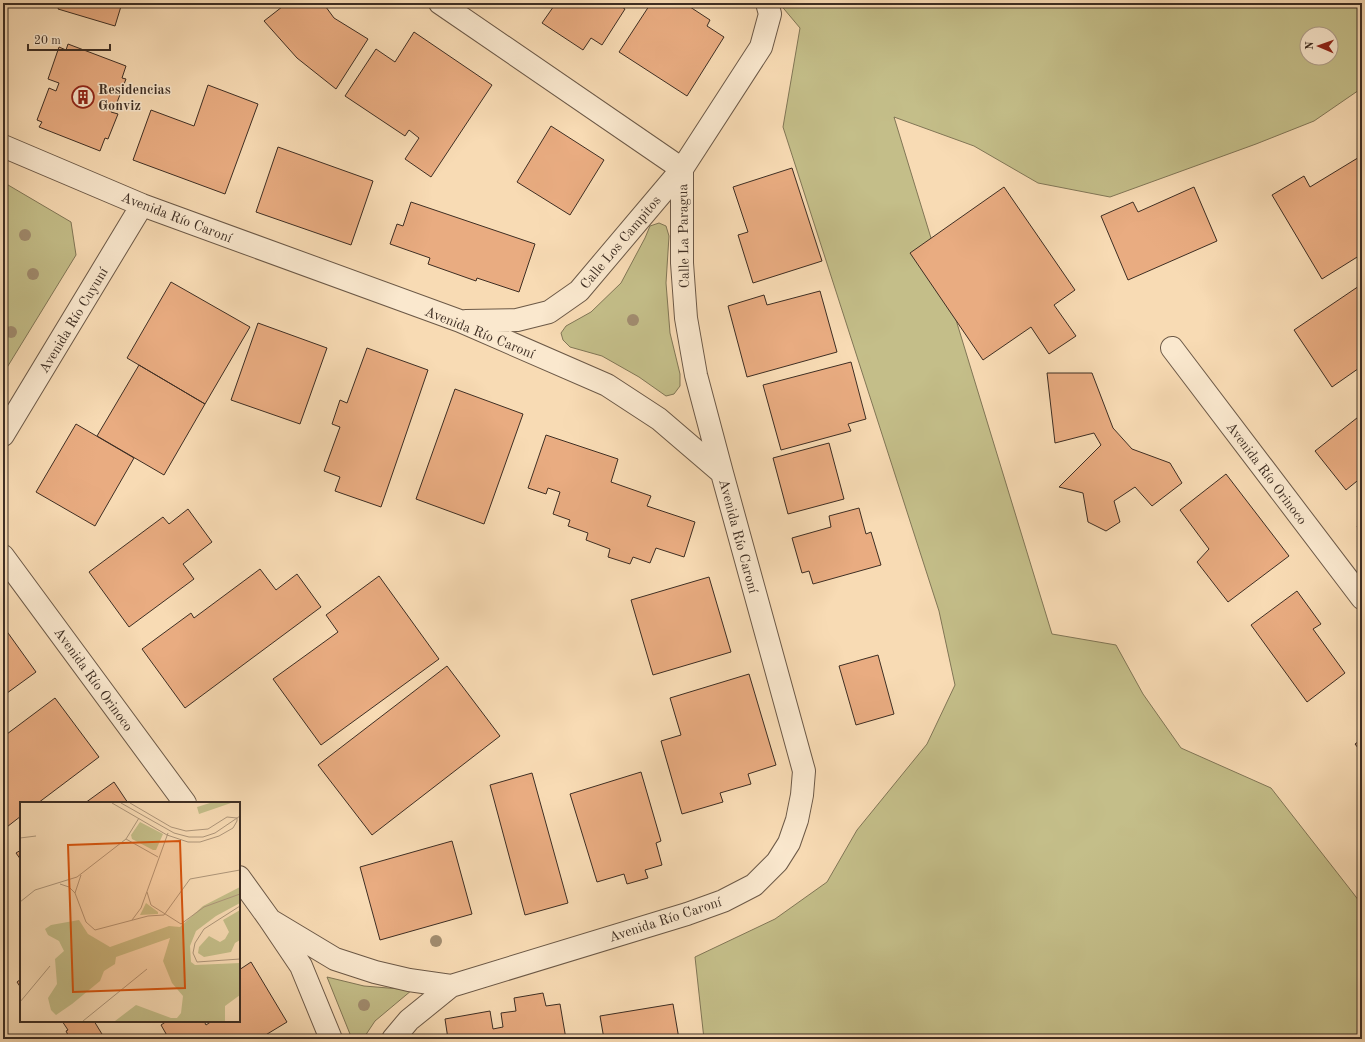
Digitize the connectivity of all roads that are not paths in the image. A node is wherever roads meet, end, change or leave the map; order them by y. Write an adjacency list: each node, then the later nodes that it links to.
1 (440, 3): 4 (street, Calle La Paragua)
2 (767, 3): 4 (street, Calle Los Campitos)
3 (3, 146): 5 (street, Avenida Río Caroní)
4 (682, 170): 6 (street, Calle Los Campitos); 9 (street, Calle La Paragua)
5 (142, 205): 6 (street, Avenida Río Caroní); 8 (street, Avenida Río Cuyuní)
6 (460, 321): 9 (street, Avenida Río Caroní)
7 (1172, 348): 11 (street, Avenida Río Orinoco)
8 (3, 435)
9 (722, 472): 15 (street, Avenida Río Caroní)
10 (3, 556): 12 (street, Avenida Río Orinoco)
11 (1362, 598)
12 (184, 802)
13 (240, 878): 14 (street)
14 (270, 920): 15 (street, Avenida Río Caroní); 16 (street)
15 (451, 986): 17 (street, Avenida Río Caroní)
16 (331, 1039)
17 (393, 1039)

